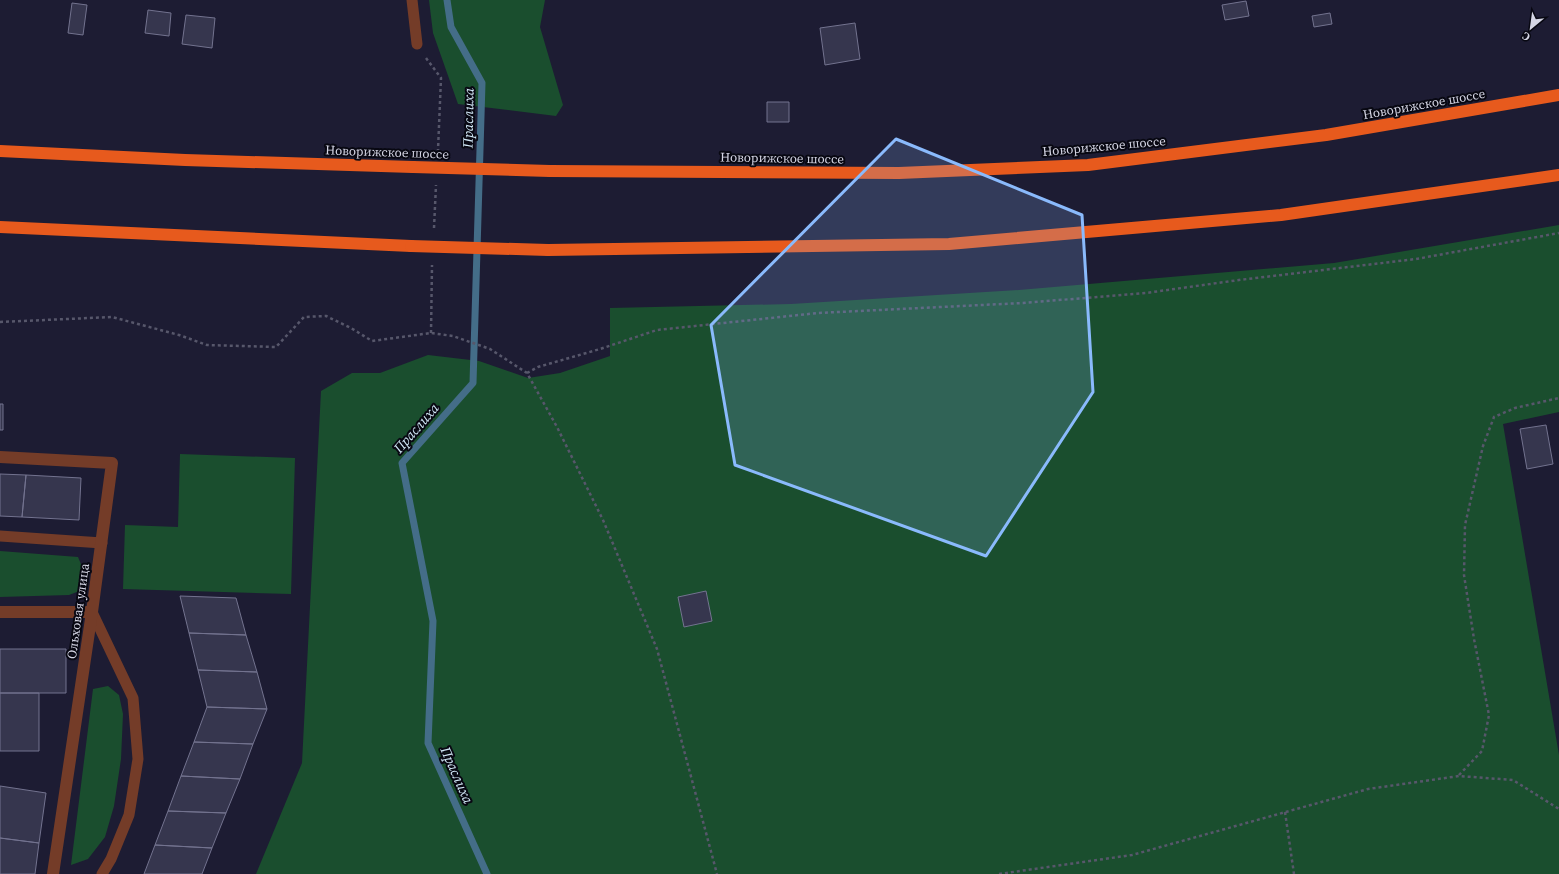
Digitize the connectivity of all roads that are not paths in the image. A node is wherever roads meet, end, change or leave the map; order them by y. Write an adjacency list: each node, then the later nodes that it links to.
1 (412, 0): 2 (lane)
2 (417, 44)
3 (1559, 95): 4 (highway, Новорижское шоссе, bridge)
4 (0, 150)
5 (1559, 175): 6 (highway, bridge)
6 (0, 227)
7 (0, 457): 9 (street, Ольховая улица)
8 (0, 536): 9 (lane)
9 (102, 543): 11 (street, Ольховая улица)
10 (0, 612): 11 (street)
11 (92, 612): 12 (street, Ольховая улица); 13 (lane)
12 (53, 874)
13 (102, 874)

